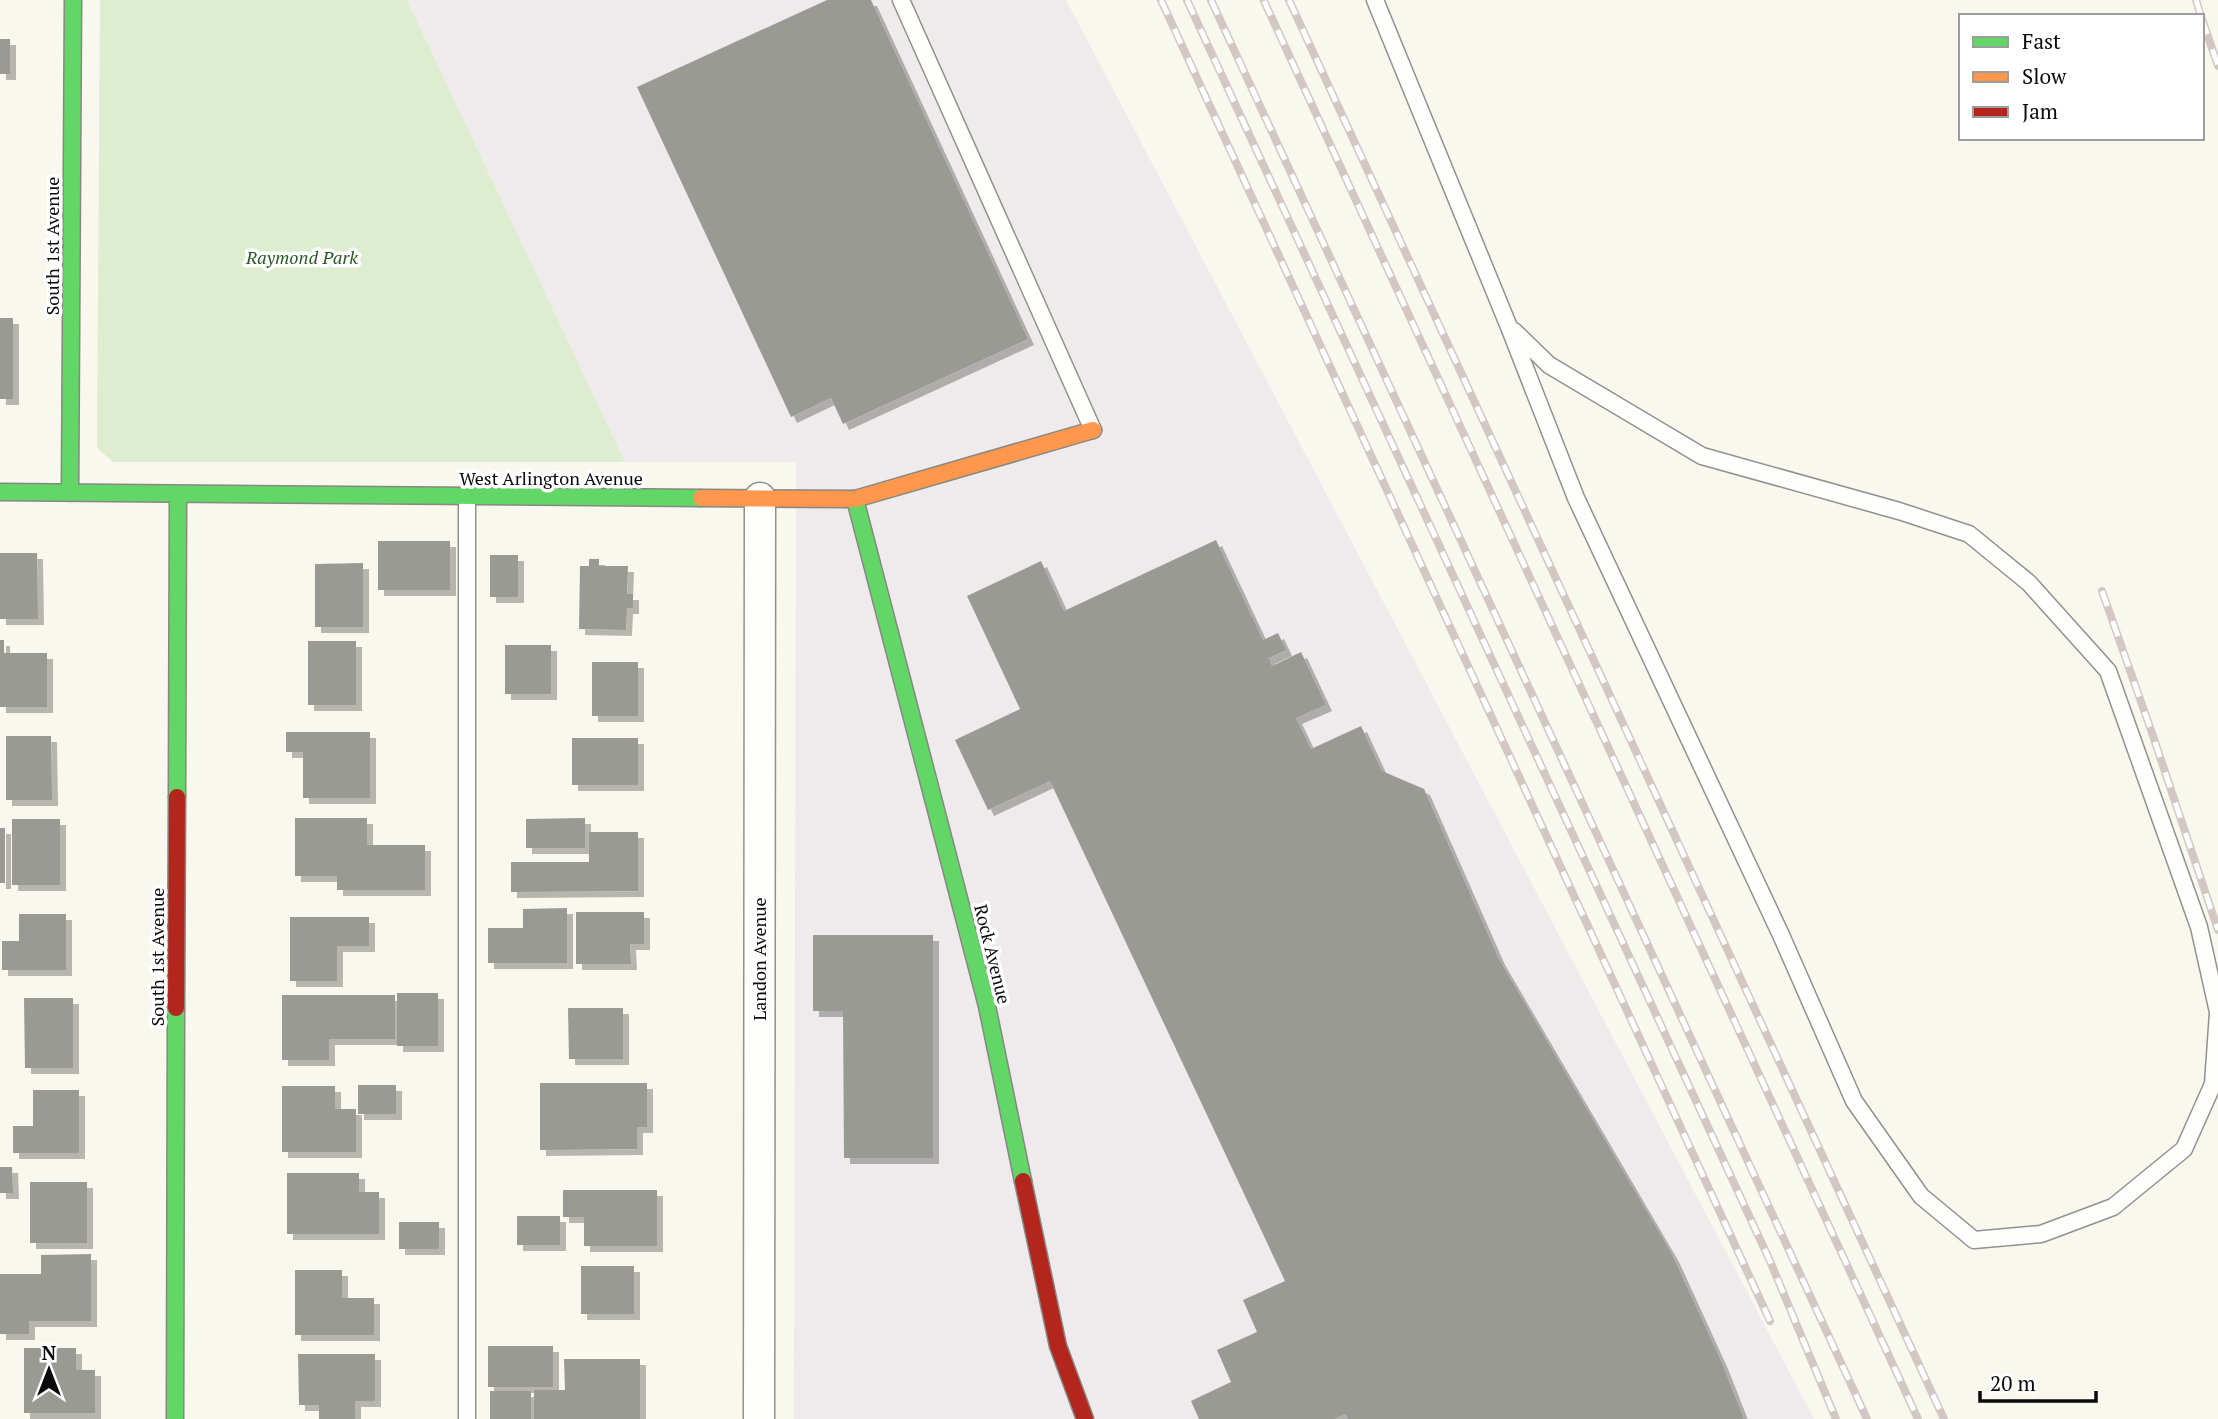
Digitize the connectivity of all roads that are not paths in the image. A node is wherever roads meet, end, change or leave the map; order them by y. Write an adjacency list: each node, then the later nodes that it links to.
1 (73, 0): 7 (street, South 1st Avenue)
2 (901, 0): 5 (lane)
3 (1375, 0): 4 (lane)
4 (1509, 327): 12 (lane); 12 (lane)
5 (1093, 430): 11 (street, West Arlington Avenue)
6 (0, 492): 7 (street, West Arlington Avenue)
7 (70, 493): 8 (street, West Arlington Avenue)
8 (178, 494): 9 (street, West Arlington Avenue); 13 (street, South 1st Avenue)
9 (467, 497): 10 (street, West Arlington Avenue); 14 (lane)
10 (760, 498): 11 (street, West Arlington Avenue); 15 (street, Landon Avenue)
11 (855, 499): 16 (street, Rock Avenue)
12 (2218, 1012)
13 (175, 1419)
14 (467, 1419)
15 (758, 1419)
16 (1085, 1419)

